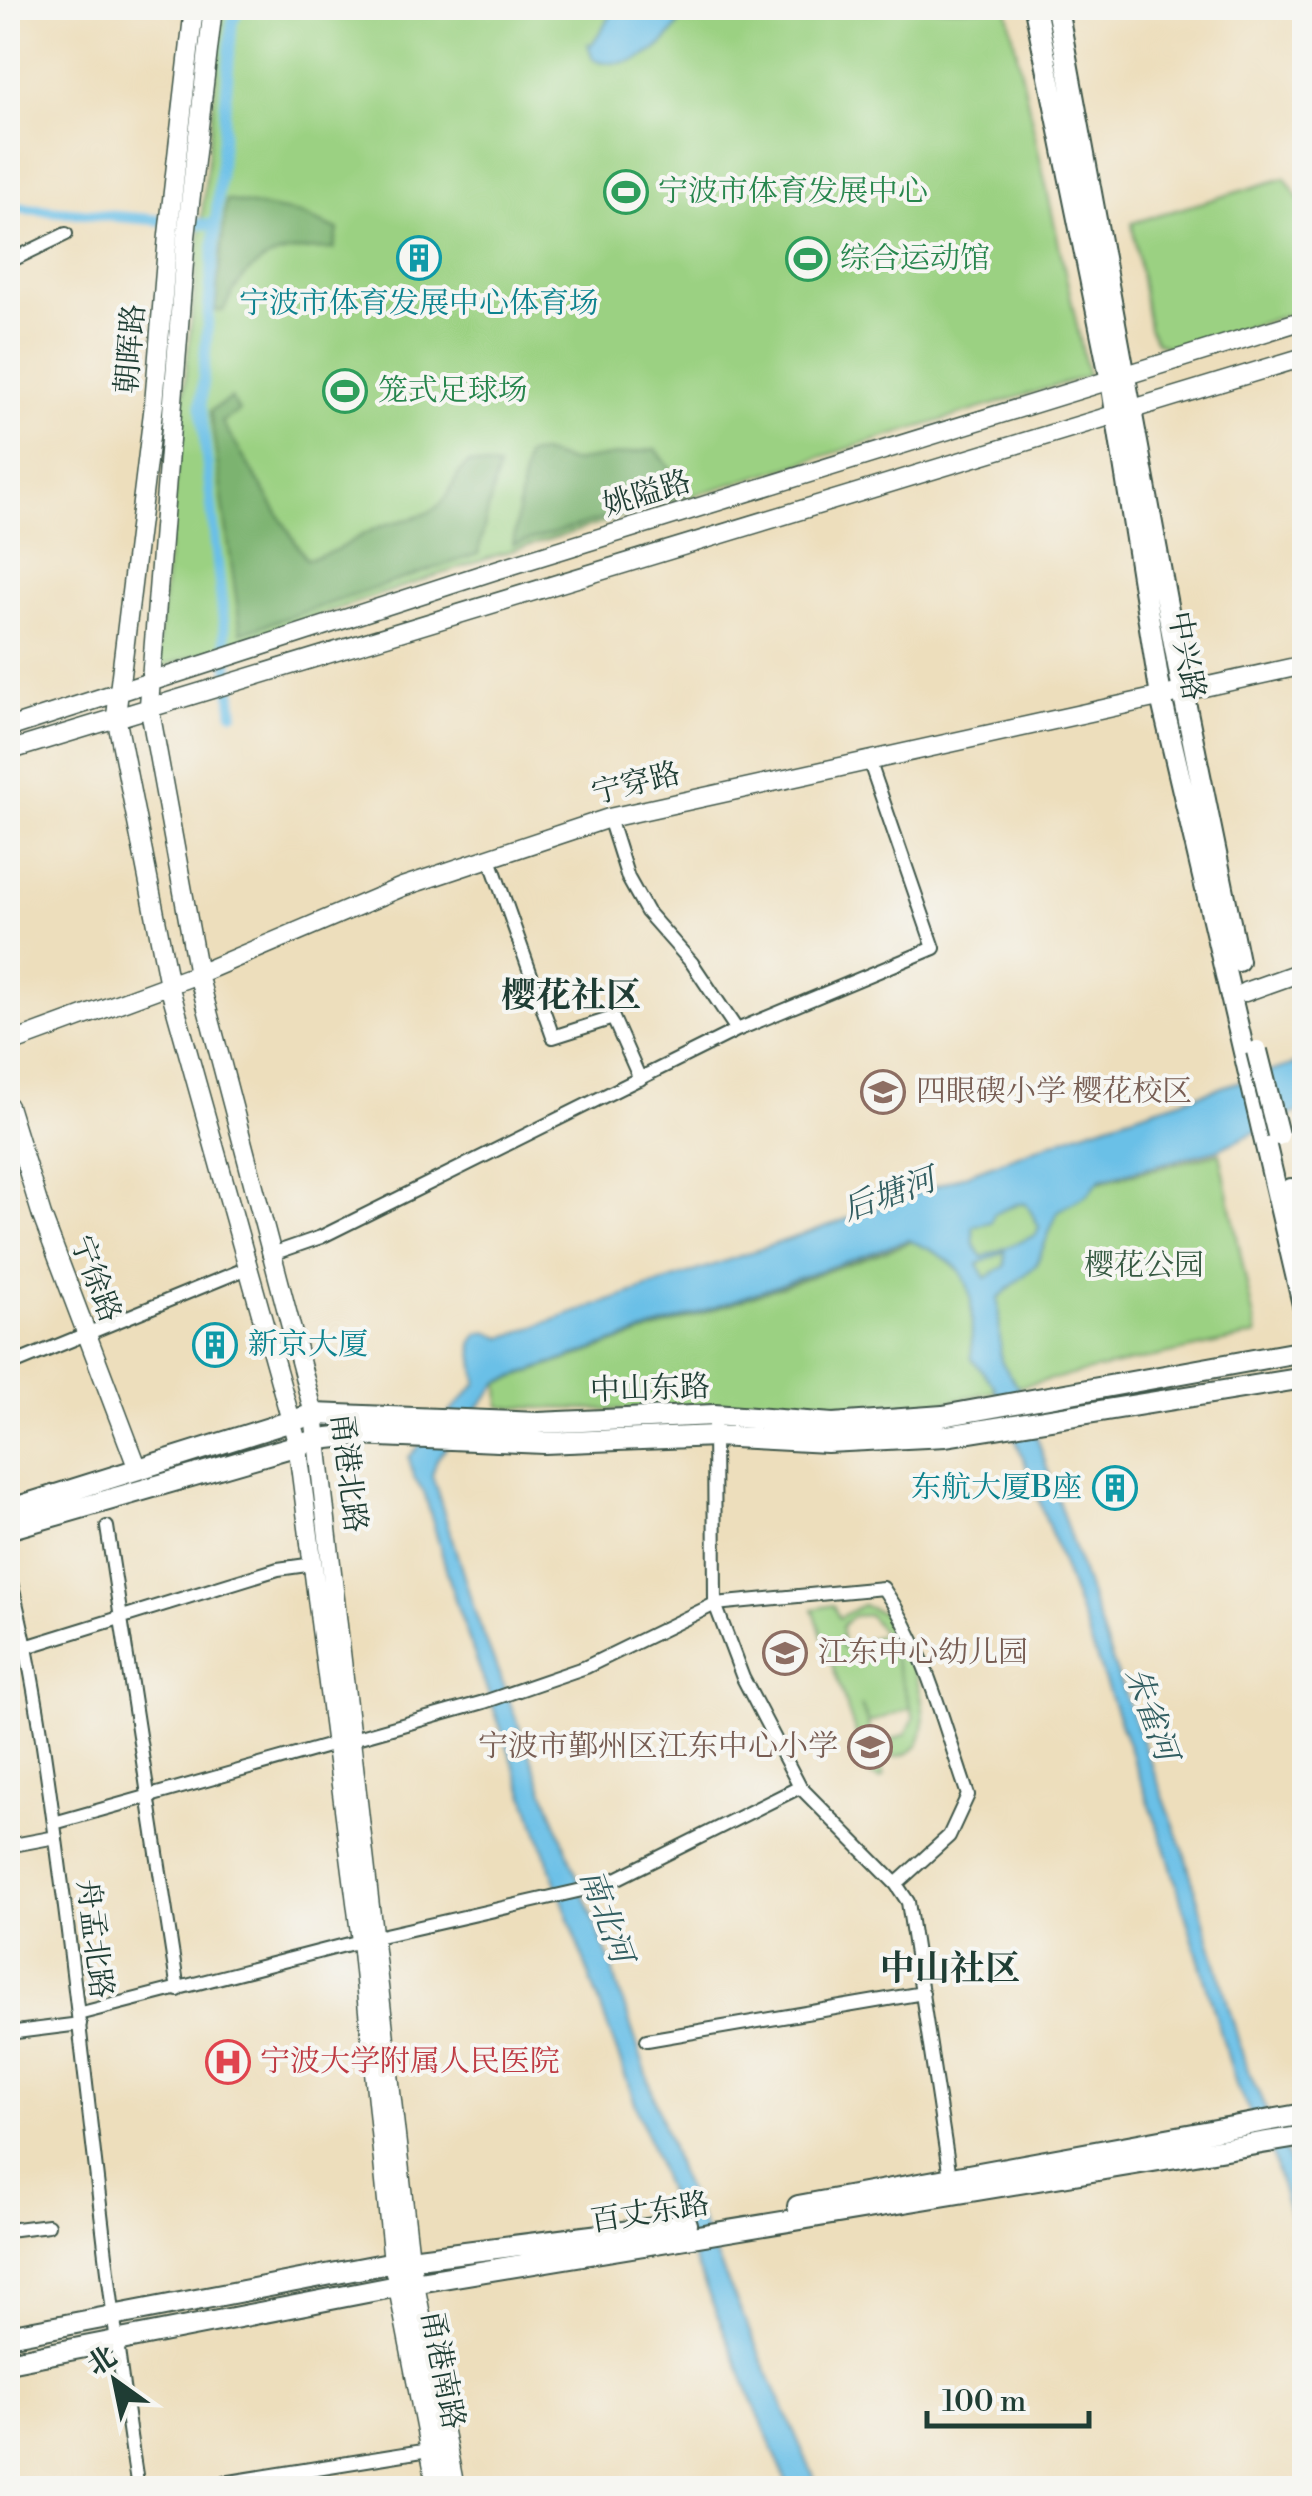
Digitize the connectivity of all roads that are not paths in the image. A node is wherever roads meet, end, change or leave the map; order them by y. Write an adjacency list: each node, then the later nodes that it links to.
1 (194, 8): 5 (main road, 朝晖路)
2 (213, 8): 5 (main road, 朝晖路)
3 (1035, 8): 11 (main road, 中兴路)
4 (1056, 8): 11 (main road, 中兴路)
5 (180, 209): 7 (main road, 朝晖路)
6 (66, 234): 8 (street)
7 (177, 236): 14 (main road, 朝晖路); 16 (main road, 朝晖路)
8 (8, 262)
9 (1304, 320): 11 (main road, 姚隘路)
10 (1304, 357): 12 (main road, 姚隘路)
11 (1119, 378): 12 (main road, 中兴路); 14 (main road, 姚隘路)
12 (1124, 412): 15 (main road, 中兴路); 17 (main road, 中兴路); 18 (main road, 姚隘路)
13 (1304, 665): 15 (main road, 宁穿路)
14 (149, 684): 16 (main road, 姚隘路); 18 (main road, 甬港北路)
15 (1183, 692): 17 (main road, 宁穿路); 28 (main road, 中兴路)
16 (117, 693): 19 (main road, 甬港北路); 20 (main road, 姚隘路)
17 (1161, 697): 22 (main road, 宁穿路); 31 (main road, 中兴路)
18 (149, 705): 19 (main road, 姚隘路); 26 (main road, 甬港北路)
19 (116, 716): 21 (main road, 姚隘路); 27 (main road, 甬港北路)
20 (8, 728)
21 (8, 751)
22 (869, 760): 23 (main road, 宁穿路); 29 (street)
23 (610, 818): 24 (main road, 宁穿路); 29 (street)
24 (489, 856): 26 (main road, 宁穿路); 32 (street)
25 (1304, 971): 28 (main road)
26 (198, 974): 27 (main road, 宁穿路); 36 (main road, 甬港北路)
27 (169, 984): 30 (main road, 宁穿路); 37 (main road, 甬港北路)
28 (1245, 992): 31 (main road, 中兴路)
29 (737, 1030): 32 (street)
30 (8, 1044)
31 (1252, 1050): 34 (main road, 中兴路, bridge)
32 (640, 1078): 36 (street)
33 (8, 1106): 39 (main road, 宁徐路)
34 (1271, 1137): 35 (main road, 中兴路); 38 (main road, 中兴路)
35 (1304, 1245)
36 (269, 1256): 43 (main road, 甬港北路)
37 (246, 1270): 39 (street); 45 (main road, 甬港北路)
38 (1304, 1308)
39 (86, 1334): 41 (street); 49 (main road, 宁徐路)
40 (1304, 1351): 44 (main road, 中山东路)
41 (8, 1366)
42 (1304, 1378): 44 (main road, 中山东路)
43 (314, 1414): 45 (main road, 中山东路); 46 (main road, 中山东路); 47 (main road, 甬港北路)
44 (997, 1417): 46 (main road, 中山东路)
45 (289, 1419): 48 (main road, 甬港北路); 49 (main road, 中山东路)
46 (715, 1426): 47 (main road, 中山东路); 54 (street)
47 (319, 1439): 48 (main road, 中山东路); 57 (main road, 甬港北路)
48 (297, 1442): 50 (main road, 中山东路); 52 (main road, 甬港北路)
49 (138, 1468): 50 (main road, 中山东路)
50 (8, 1512)
51 (107, 1527): 55 (street)
52 (314, 1564): 55 (street); 57 (main road, 甬港北路)
53 (8, 1571): 56 (street, 舟孟北路)
54 (714, 1604): 57 (street); 58 (street); 62 (street)
55 (121, 1618): 56 (street); 59 (street)
56 (28, 1646): 60 (street, 舟孟北路)
57 (343, 1743): 59 (street); 63 (main road, 甬港北路)
58 (800, 1787): 62 (street); 63 (street)
59 (149, 1797): 60 (street); 64 (street)
60 (54, 1830): 61 (street); 66 (street, 舟孟北路)
61 (8, 1846)
62 (896, 1884): 65 (street)
63 (369, 1939): 64 (street); 76 (main road, 甬港北路)
64 (178, 1990): 66 (street)
65 (924, 1993): 68 (street); 71 (street)
66 (79, 2019): 67 (street); 78 (street, 舟孟北路)
67 (8, 2033)
68 (646, 2040)
69 (1294, 2116): 71 (main road, 百丈东路)
70 (1300, 2137): 73 (main road, 百丈东路)
71 (950, 2177): 73 (main road, 百丈东路)
72 (48, 2224): 74 (street)
73 (726, 2225): 75 (main road, 百丈东路)
74 (8, 2230)
75 (664, 2234): 76 (main road, 百丈东路); 77 (main road, 百丈东路)
76 (401, 2260): 77 (main road, 甬港南路); 78 (main road, 百丈东路)
77 (406, 2285): 80 (main road, 百丈东路); 82 (main road, 甬港南路)
78 (111, 2317): 79 (main road, 百丈东路); 80 (street, 舟孟北路)
79 (8, 2336)
80 (114, 2342): 81 (main road, 百丈东路); 83 (street, 舟孟北路)
81 (8, 2362)
82 (439, 2448): 84 (street); 85 (main road, 甬港南路); 86 (main road, 甬港南路)
83 (138, 2488)
84 (192, 2488)
85 (438, 2488)
86 (455, 2488)

